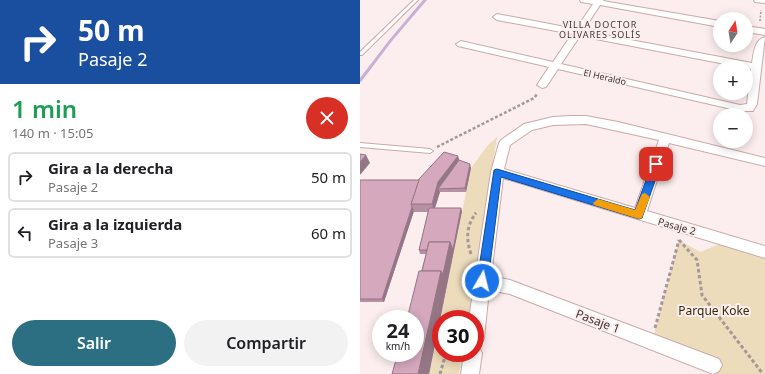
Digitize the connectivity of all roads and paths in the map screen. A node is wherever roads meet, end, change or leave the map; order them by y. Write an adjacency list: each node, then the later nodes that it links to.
1 (416, 0): 11 (lane)
2 (584, 0): 3 (street)
3 (599, 1): 6 (street); 8 (street)
4 (762, 1): 9 (path)
5 (497, 17): 8 (street)
6 (713, 23)
7 (753, 31): 9 (street)
8 (578, 33): 12 (street); 13 (street)
9 (763, 34): 13 (street)
10 (461, 44): 12 (street, El Heraldo)
11 (360, 54)
12 (556, 66): 13 (street, El Heraldo); 14 (street)
13 (757, 67)
14 (542, 86): 17 (path)
15 (665, 138): 18 (street); 19 (street); 20 (street)
16 (360, 145): 17 (lane)
17 (430, 151)
18 (765, 162)
19 (497, 172): 20 (street, Pasaje 2); 23 (street)
20 (639, 215): 21 (street, Pasaje 2)
21 (680, 234): 22 (street, Pasaje 2); 25 (path); 31 (path)
22 (765, 252)
23 (482, 281): 24 (street); 25 (street, Pasaje 1)
24 (478, 310)
25 (652, 342): 28 (street, Pasaje 1)
26 (443, 362): 29 (path)
27 (472, 362): 30 (street)
28 (713, 365)
29 (440, 374)
30 (470, 374)
31 (764, 374)

